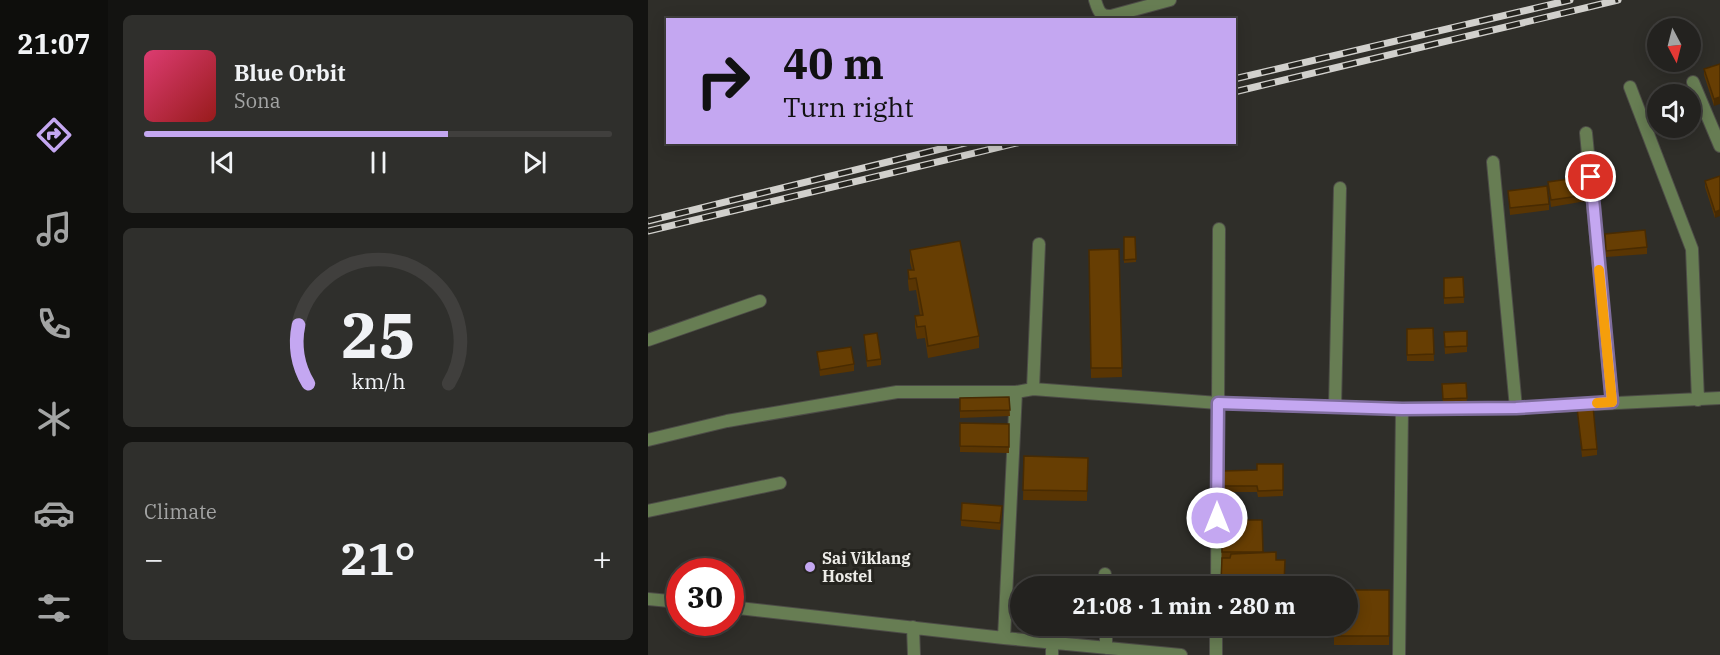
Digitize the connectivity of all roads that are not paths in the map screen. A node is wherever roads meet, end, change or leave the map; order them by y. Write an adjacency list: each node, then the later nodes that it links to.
1 (1095, 0): 2 (street)
2 (1165, 1)
3 (1693, 82): 6 (street)
4 (1630, 87): 16 (street)
5 (1586, 133): 17 (street)
6 (1720, 146)
7 (1493, 162): 20 (street)
8 (1340, 188): 19 (street)
9 (1219, 229): 18 (street)
10 (1039, 244): 13 (street)
11 (760, 301): 12 (street)
12 (648, 340)
13 (1033, 389): 14 (street); 18 (street)
14 (1016, 392): 22 (street); 32 (street)
15 (1720, 398): 16 (street)
16 (1698, 400): 17 (street)
17 (1612, 402): 20 (street)
18 (1218, 403): 19 (street); 25 (street)
19 (1335, 407): 21 (street)
20 (1516, 408): 21 (street)
21 (1402, 409): 38 (street)
22 (648, 440)
23 (780, 483): 24 (street)
24 (648, 511)
25 (1216, 576)
26 (648, 599): 27 (street)
27 (666, 601)
28 (744, 609): 29 (street)
29 (913, 627): 32 (street); 35 (street)
30 (1106, 636): 33 (street)
31 (1216, 636): 37 (street)
32 (1004, 638): 34 (street)
33 (1106, 648): 34 (street); 36 (street)
34 (1052, 649)
35 (914, 655)
36 (1181, 655)
37 (1216, 655)
38 (1399, 655)

